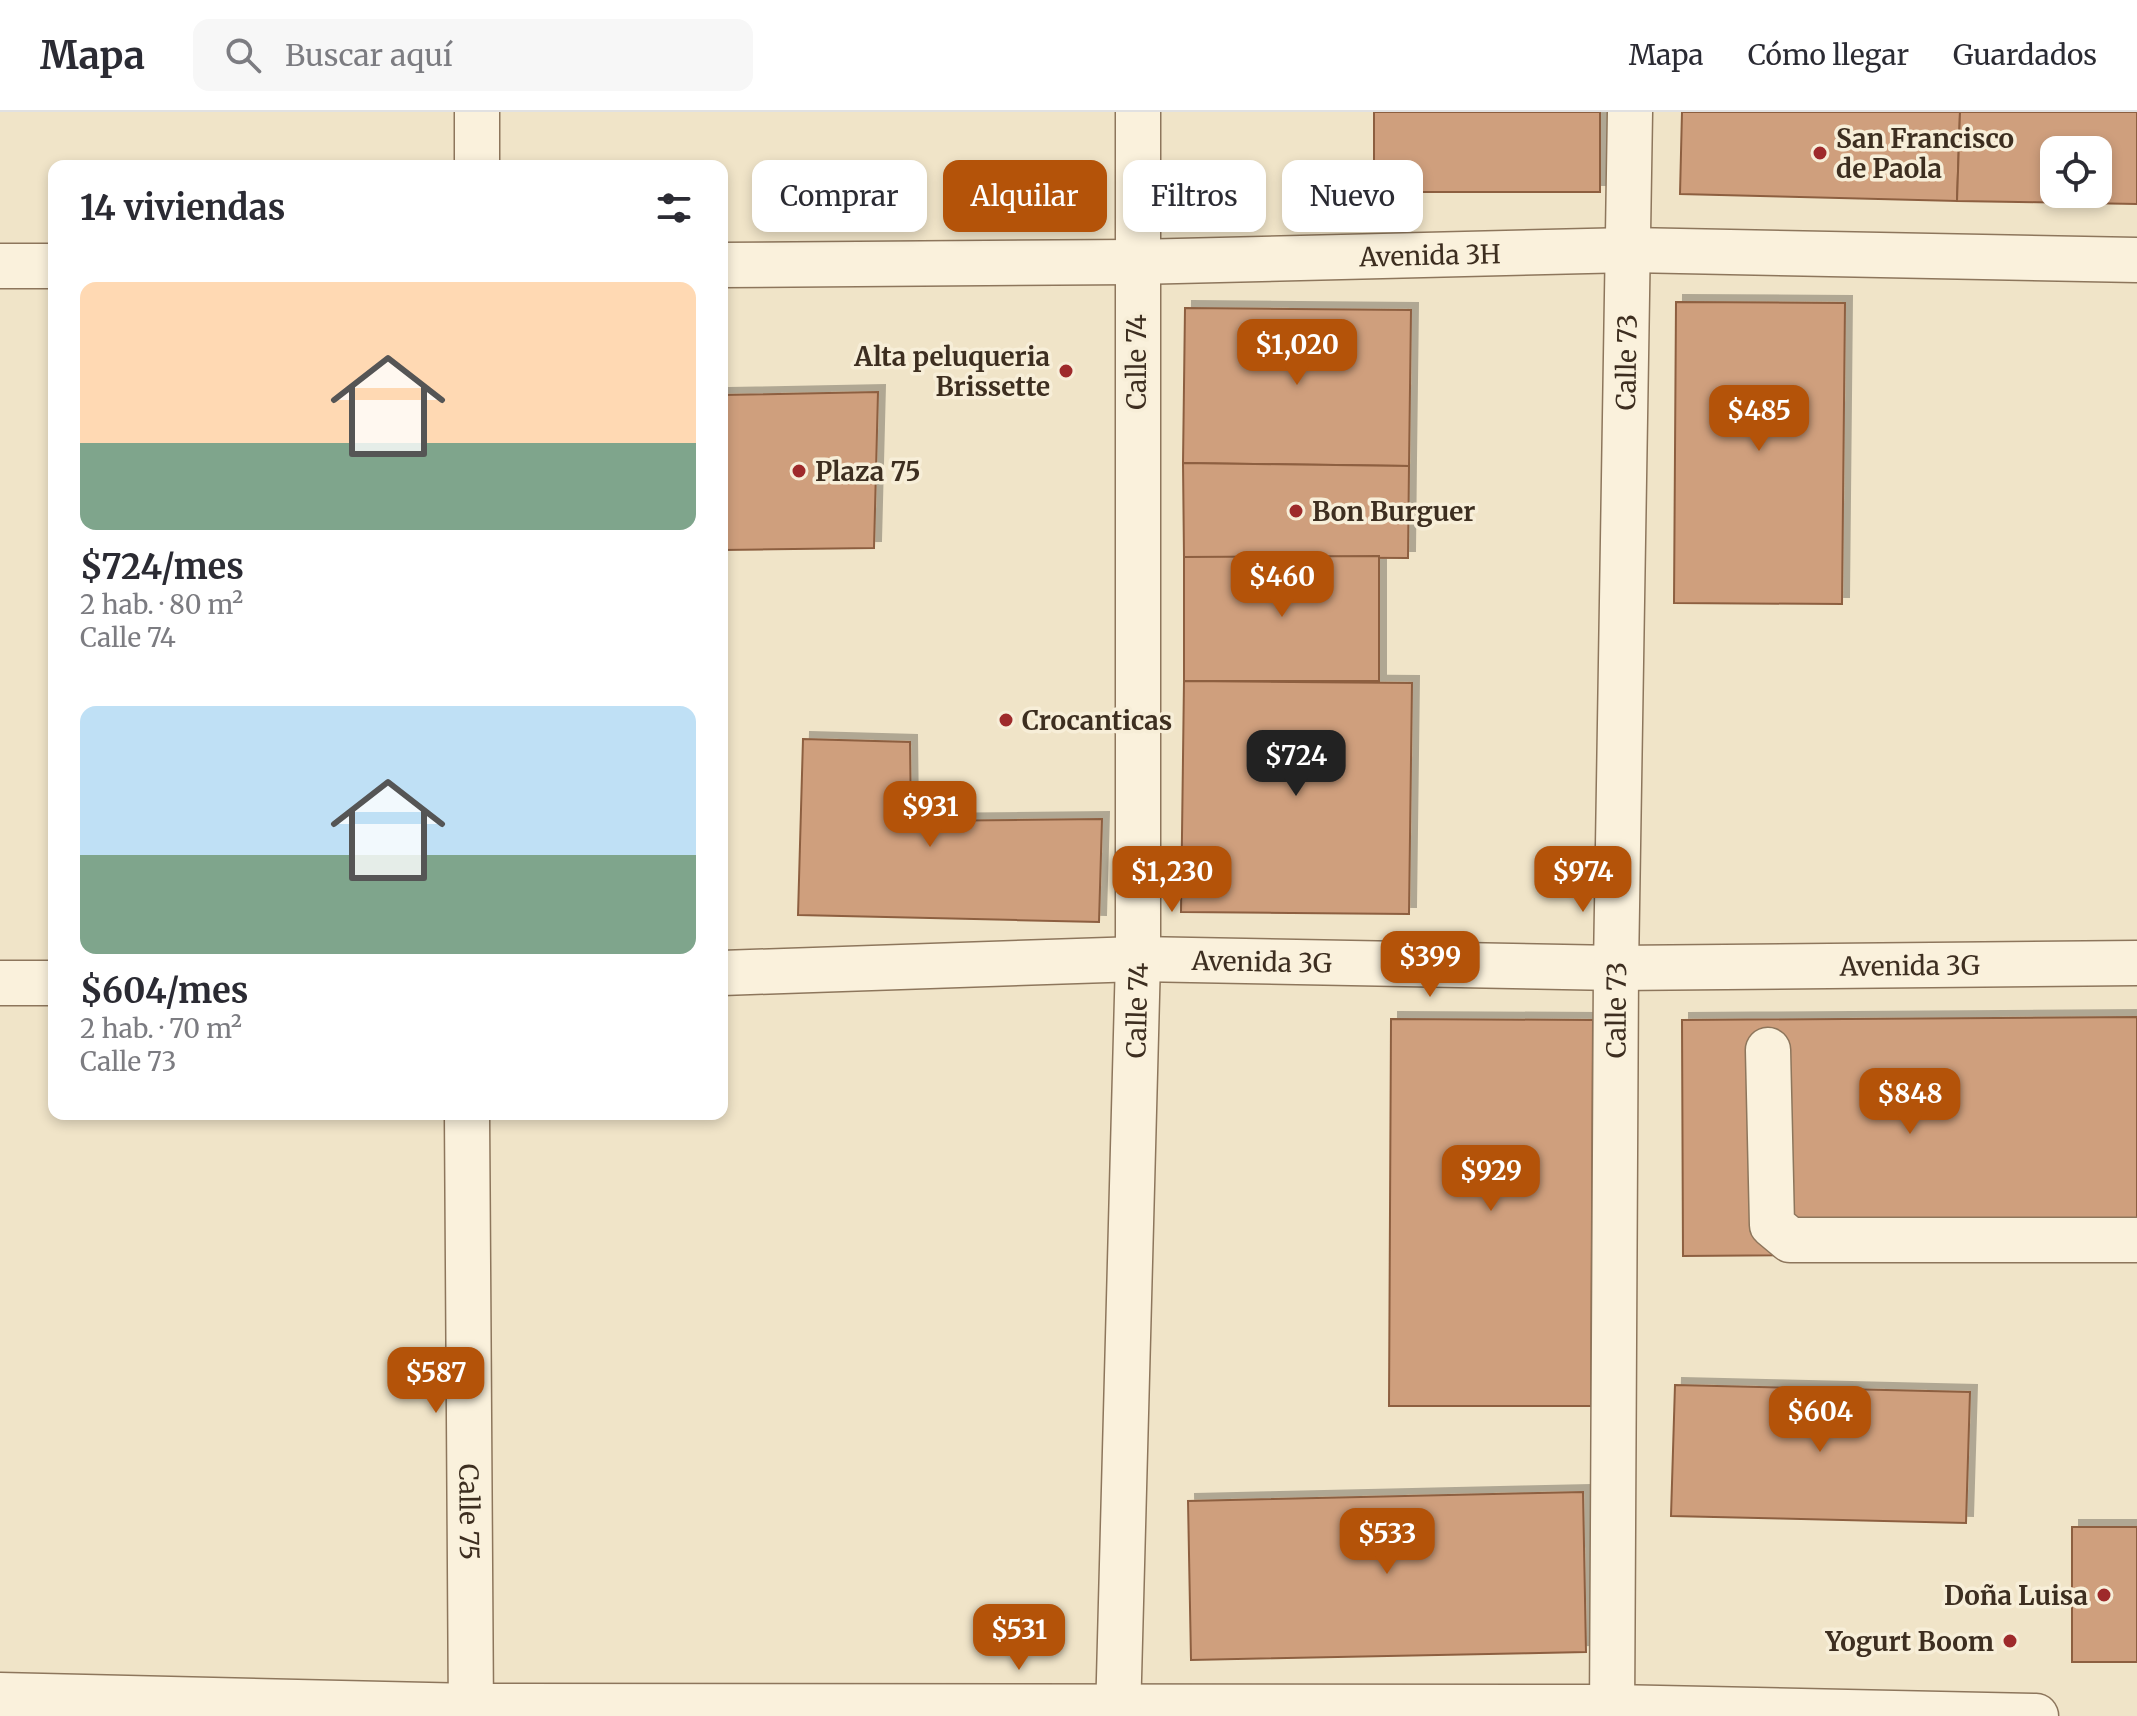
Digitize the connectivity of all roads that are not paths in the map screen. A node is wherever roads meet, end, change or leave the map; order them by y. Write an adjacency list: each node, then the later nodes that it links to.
1 (477, 112): 4 (street)
2 (1138, 112): 7 (street, Calle 74)
3 (1630, 112): 5 (street, Calle 73)
4 (477, 160)
5 (1630, 250): 6 (street, Avenida 3H); 7 (street, Avenida 3H); 13 (street, Calle 73)
6 (2137, 260)
7 (1135, 262): 8 (street, Avenida 3H); 11 (street, Calle 74)
8 (728, 265)
9 (0, 266): 10 (street)
10 (48, 266)
11 (1138, 959): 13 (street, Avenida 3G); 14 (street, Avenida 3G); 22 (street, Calle 74)
12 (2137, 963): 13 (street, Avenida 3G)
13 (1616, 968): 23 (street, Calle 73)
14 (728, 973)
15 (0, 983): 16 (street)
16 (48, 983)
17 (1768, 1050): 19 (street)
18 (467, 1120): 21 (street, Calle 75)
19 (2137, 1240)
20 (0, 1695): 21 (street)
21 (472, 1711): 22 (street)
22 (1118, 1711): 23 (street)
23 (1612, 1711): 24 (street)
24 (2036, 1716)

